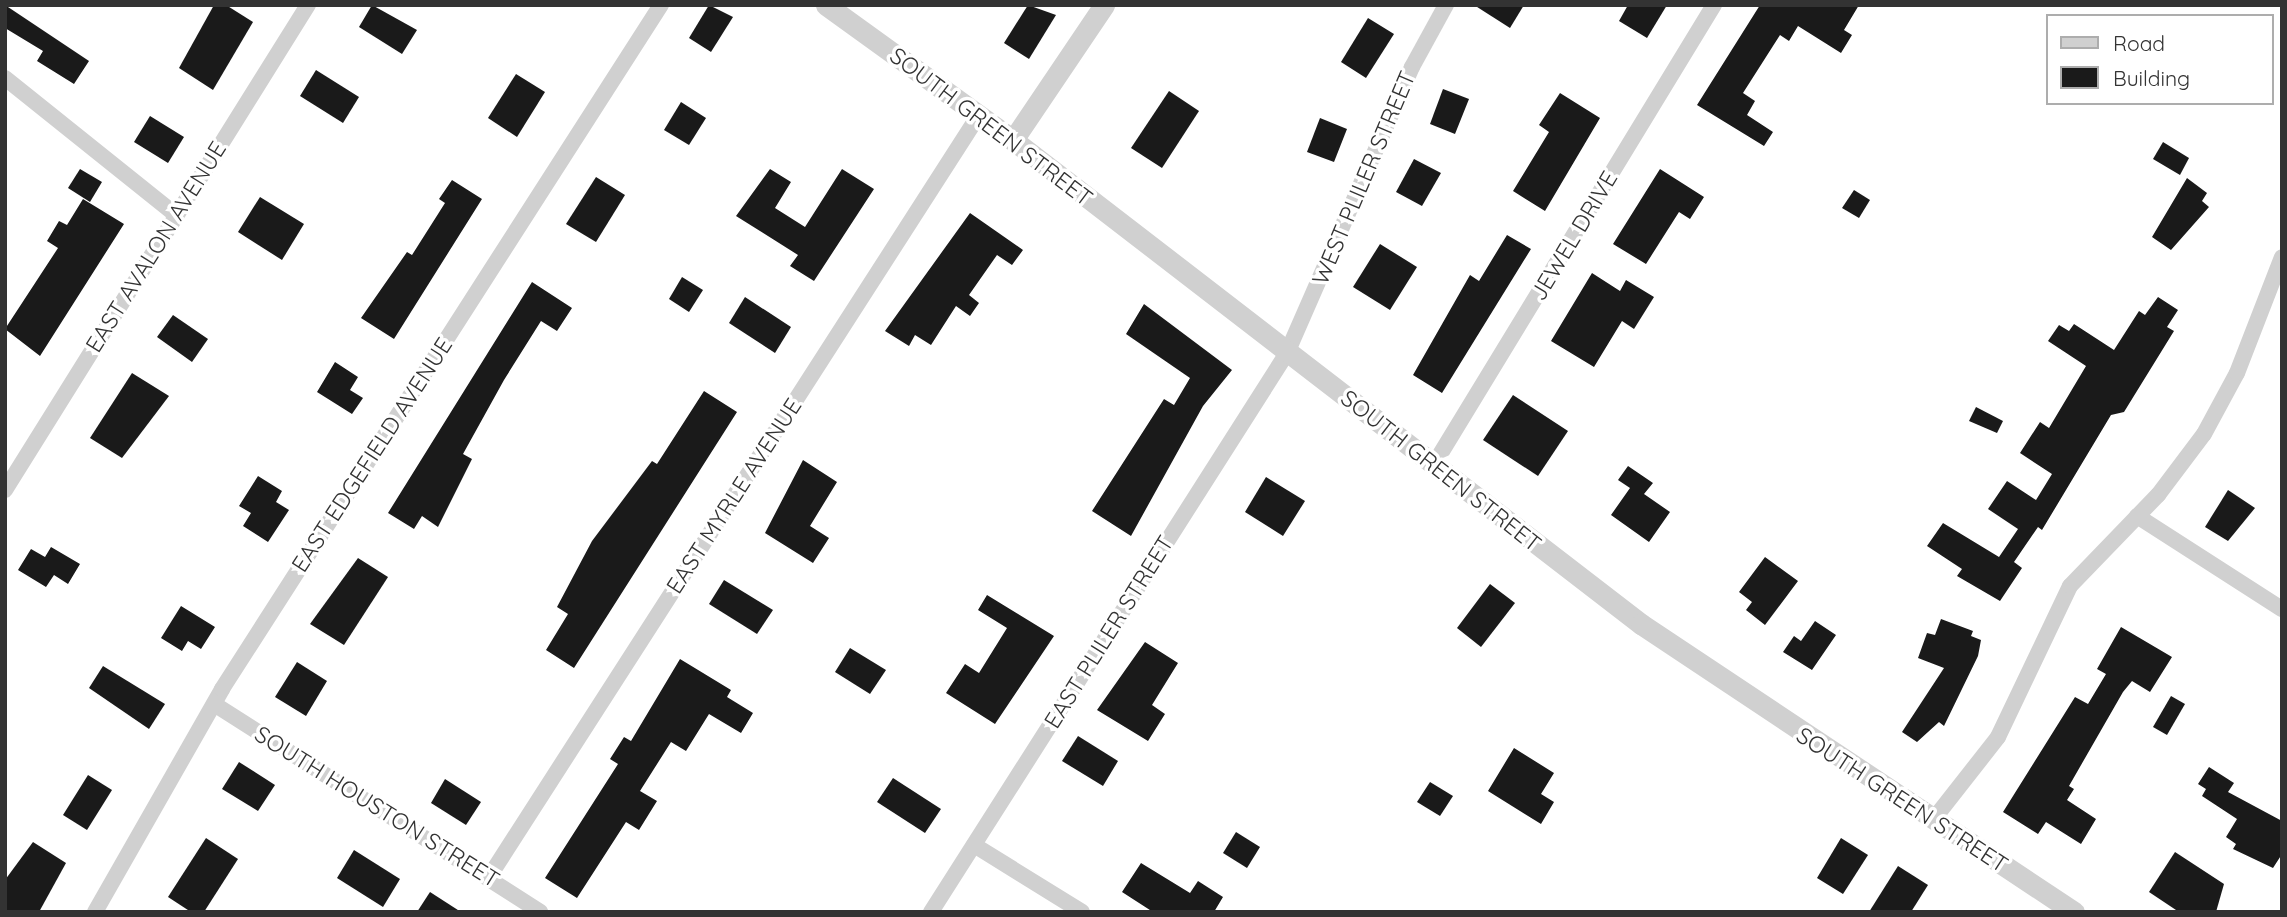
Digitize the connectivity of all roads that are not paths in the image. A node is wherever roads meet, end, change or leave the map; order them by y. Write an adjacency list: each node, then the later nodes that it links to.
1 (308, 5): 10 (street, EAST AVALON AVENUE)
2 (661, 5): 17 (street, EAST EDGEFIELD AVENUE)
3 (826, 5): 8 (street, SOUTH GREEN STREET)
4 (1104, 5): 9 (street)
5 (1446, 5): 12 (street, WEST PLILER STREET)
6 (1714, 5): 13 (street, JEWEL DRIVE)
7 (5, 78): 10 (street)
8 (979, 115): 9 (street, SOUTH GREEN STREET); 20 (street, EAST MYRLE AVENUE)
9 (1013, 140): 12 (street, SOUTH GREEN STREET)
10 (175, 214): 14 (street, EAST AVALON AVENUE)
11 (2282, 257): 15 (street)
12 (1287, 353): 13 (street, SOUTH GREEN STREET); 19 (street, EAST PLILER STREET)
13 (1433, 466): 18 (street, SOUTH GREEN STREET)
14 (5, 490)
15 (2137, 516): 16 (street); 18 (street)
16 (2282, 609)
17 (214, 704): 20 (street, SOUTH HOUSTON STREET); 22 (street, EAST EDGEFIELD AVENUE)
18 (1933, 820): 26 (street, SOUTH GREEN STREET)
19 (974, 845): 24 (street, EAST PLILER STREET); 25 (street)
20 (489, 877): 21 (street, SOUTH HOUSTON STREET)
21 (521, 907): 23 (street, SOUTH HOUSTON STREET)
22 (95, 912)
23 (540, 912)
24 (931, 912)
25 (1082, 912)
26 (2074, 912)

